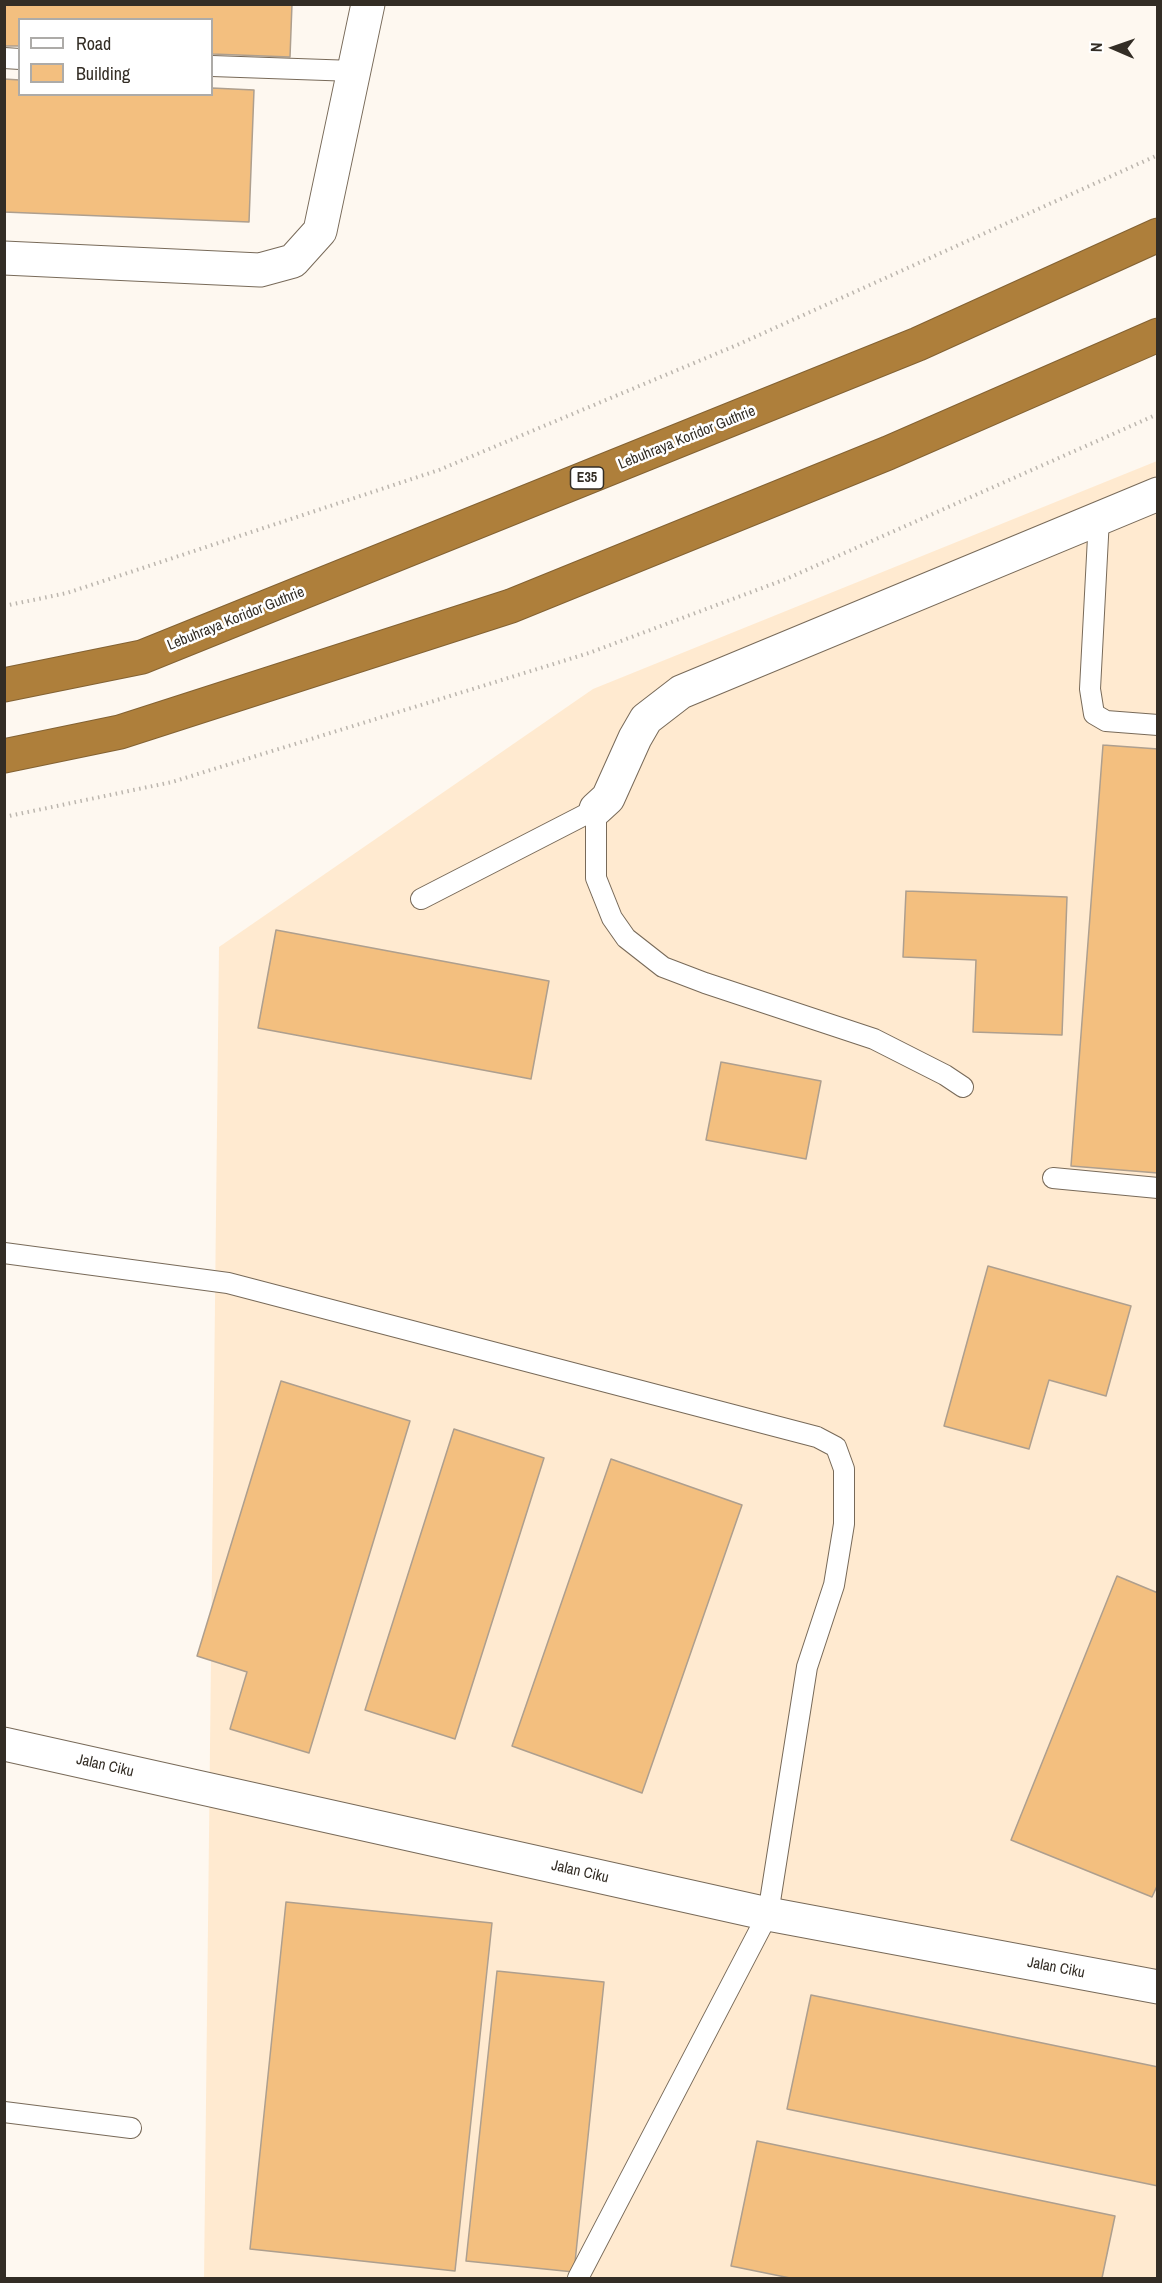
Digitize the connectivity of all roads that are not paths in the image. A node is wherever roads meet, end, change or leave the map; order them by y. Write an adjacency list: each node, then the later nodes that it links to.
1 (368, 4): 3 (street)
2 (213, 66): 3 (lane)
3 (354, 71): 5 (street)
4 (1158, 235): 9 (highway, Lebuhraya Koridor Guthrie / E35)
5 (4, 258)
6 (1158, 335): 11 (highway)
7 (1158, 494): 8 (street)
8 (1099, 518): 10 (lane); 12 (street)
9 (4, 685)
10 (1158, 725)
11 (4, 756)
12 (596, 809): 13 (lane); 14 (lane)
13 (421, 899)
14 (963, 1087)
15 (1053, 1178): 16 (lane)
16 (1158, 1188)
17 (4, 1253): 19 (lane)
18 (4, 1744): 19 (street, Jalan Ciku)
19 (768, 1914): 20 (street, Jalan Ciku); 23 (lane)
20 (1158, 1986)
21 (4, 2112): 22 (lane)
22 (131, 2128)
23 (578, 2278)

